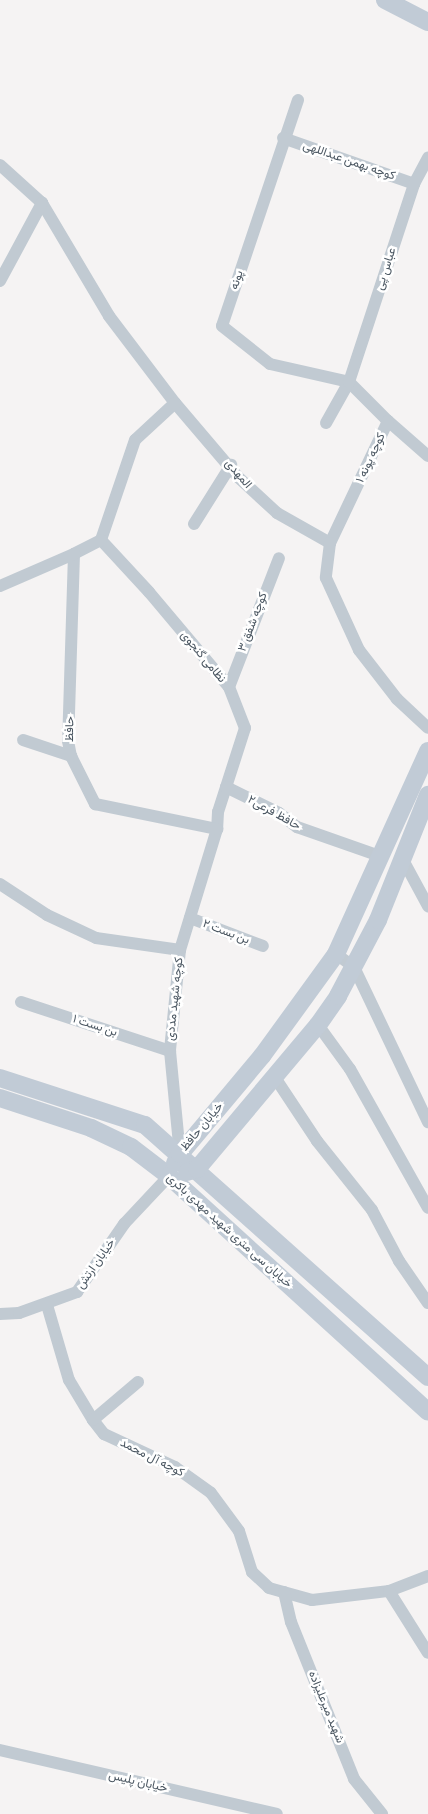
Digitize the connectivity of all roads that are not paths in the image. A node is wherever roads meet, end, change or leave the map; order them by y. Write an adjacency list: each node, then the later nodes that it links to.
1 (385, 0): 2 (main road)
2 (428, 22)
3 (298, 100): 4 (street, پونه)
4 (283, 138): 7 (street, کوچه بهمن عبداللهی); 10 (street, پونه)
5 (428, 158): 7 (street, عباس پی)
6 (0, 165): 8 (street, المهدی)
7 (414, 184): 10 (street, عباس پی)
8 (42, 203): 9 (street); 11 (street, المهدی)
9 (0, 281)
10 (349, 382): 12 (street); 13 (street, عباس پی)
11 (175, 403): 15 (street, المهدی); 17 (street)
12 (388, 421): 14 (street, کوچه پونه ۱); 18 (street, کوچه پونه ۱)
13 (326, 422)
14 (428, 456)
15 (231, 465): 16 (street); 18 (street, المهدی)
16 (194, 524)
17 (101, 540): 19 (street); 22 (street, نظامی گنجوی)
18 (330, 544): 23 (street)
19 (74, 554): 21 (street); 26 (street, حافظ)
20 (279, 558): 22 (street, کوچه شفق ۳)
21 (0, 586)
22 (229, 687): 27 (street, نظامی گنجوی)
23 (428, 728)
24 (23, 740): 26 (street)
25 (428, 751): 30 (main road, خیابان حافظ)
26 (71, 756): 29 (street, حافظ)
27 (226, 787): 29 (street, نظامی گنجوی); 30 (street, حافظ فرعی۲)
28 (428, 795): 31 (main road, خیابان حافظ)
29 (217, 829): 34 (street, نظامی گنجوی)
30 (380, 856): 37 (main road, خیابان حافظ)
31 (402, 858): 33 (street); 38 (main road, خیابان حافظ)
32 (0, 884): 36 (street, کوچه شهید مددی)
33 (428, 906)
34 (190, 918): 35 (street, بن بست ۲); 36 (street, نظامی گنجوی)
35 (263, 946)
36 (180, 950): 41 (street, کوچه شهید مددی)
37 (336, 954): 38 (street); 46 (main road, خیابان حافظ)
38 (354, 966): 40 (main road, خیابان حافظ); 45 (street)
39 (21, 1002): 41 (street, بن بست ۱)
40 (318, 1025): 42 (main road, خیابان حافظ); 49 (street)
41 (170, 1051): 46 (street, کوچه شهید مددی)
42 (274, 1076): 47 (main road, خیابان حافظ); 50 (street)
43 (0, 1078): 46 (main road, خیابان سی متری شهید مهدی باکری)
44 (0, 1098): 48 (main road, خیابان سی متری شهید مهدی باکری)
45 (428, 1122)
46 (180, 1154): 47 (main road, خیابان سی متری شهید مهدی باکری); 48 (main road, خیابان حافظ)
47 (197, 1169): 48 (main road, خیابان حافظ); 53 (main road, خیابان سی متری شهید مهدی باکری)
48 (169, 1176): 51 (street, خیابان ارتش); 55 (main road, خیابان سی متری شهید مهدی باکری)
49 (428, 1208)
50 (428, 1303)
51 (47, 1305): 52 (street, خیابان ارتش); 56 (street, کوچه آل محمد)
52 (0, 1312)
53 (428, 1378)
54 (138, 1382): 56 (street)
55 (428, 1412)
56 (92, 1420): 59 (street, کوچه آل محمد)
57 (428, 1576): 58 (street, کوچه آل محمد)
58 (389, 1591): 59 (street, کوچه آل محمد); 60 (street)
59 (284, 1592): 63 (street, شهید میرعلیزاده)
60 (428, 1653)
61 (0, 1750): 62 (street, خیابان پلیس)
62 (277, 1814)
63 (382, 1814)

